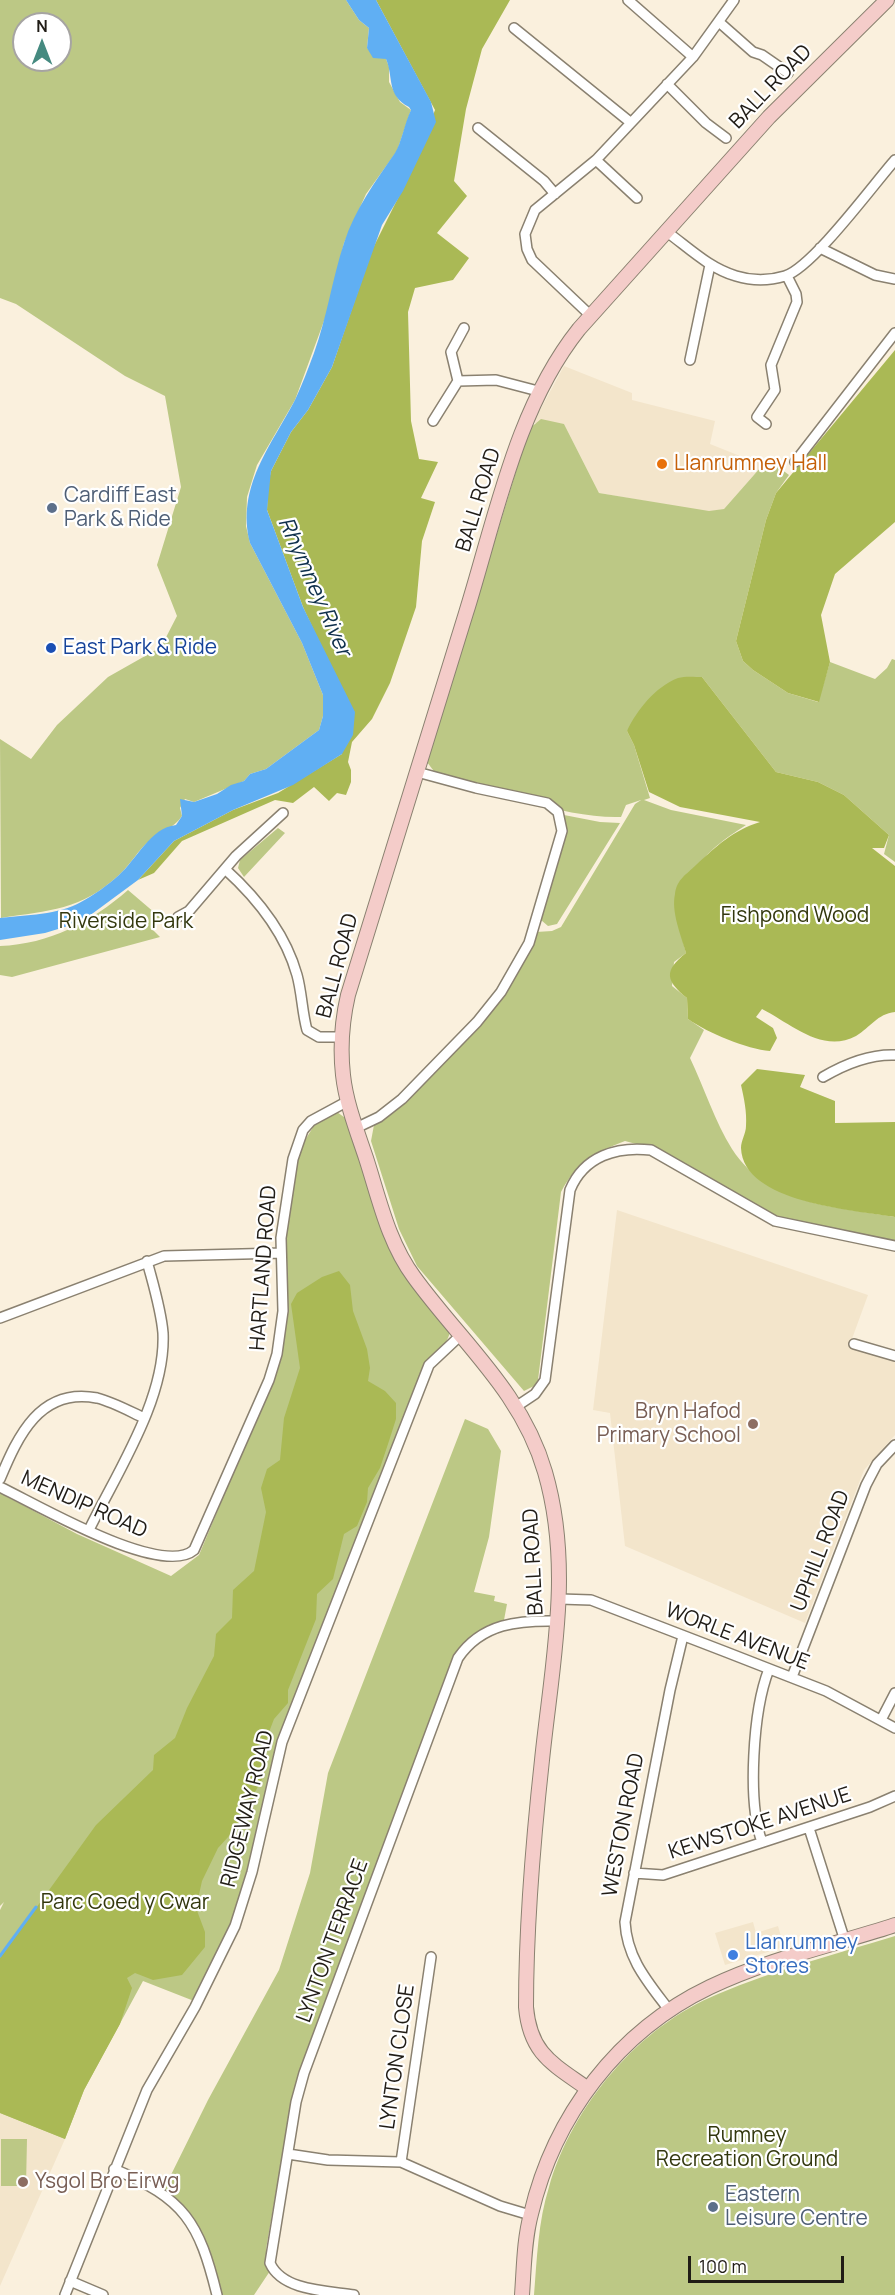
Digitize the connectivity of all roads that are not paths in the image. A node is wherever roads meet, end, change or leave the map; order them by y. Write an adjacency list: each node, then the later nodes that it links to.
1 (628, 0): 6 (street)
2 (734, 0): 4 (street)
3 (887, 0): 16 (street, BALL ROAD)
4 (719, 22): 6 (street); 7 (street)
5 (514, 28): 9 (street)
6 (693, 57): 8 (street)
7 (788, 73)
8 (667, 84): 9 (street); 11 (street)
9 (630, 122): 12 (street)
10 (478, 128): 14 (street)
11 (726, 138)
12 (596, 160): 14 (street); 15 (street)
13 (895, 160): 17 (street)
14 (555, 194): 21 (street)
15 (637, 198)
16 (667, 232): 18 (street); 21 (street, BALL ROAD)
17 (820, 248): 19 (street); 20 (street)
18 (710, 265): 19 (street); 24 (street)
19 (787, 276): 28 (street)
20 (895, 279)
21 (591, 316): 26 (street, BALL ROAD)
22 (464, 328): 25 (street)
23 (895, 333): 29 (street)
24 (690, 360)
25 (458, 381): 26 (street); 27 (street)
26 (538, 391): 30 (street, BALL ROAD)
27 (433, 421)
28 (766, 424)
29 (795, 462)
30 (417, 772): 34 (street, BALL ROAD); 38 (street)
31 (283, 813): 32 (street)
32 (225, 869): 33 (street); 34 (street)
33 (178, 917)
34 (342, 1037): 37 (street, BALL ROAD)
35 (895, 1055): 36 (street)
36 (824, 1077)
37 (348, 1101): 38 (street, BALL ROAD); 40 (street, HARTLAND ROAD)
38 (356, 1128): 43 (street, BALL ROAD)
39 (895, 1246): 46 (street)
40 (281, 1253): 41 (street); 52 (street, HARTLAND ROAD)
41 (147, 1261): 42 (street); 47 (street)
42 (0, 1318)
43 (462, 1334): 46 (street, BALL ROAD); 72 (street, RIDGEWAY ROAD)
44 (854, 1344): 45 (street)
45 (895, 1356)
46 (518, 1406): 53 (street, BALL ROAD)
47 (144, 1418): 49 (street); 51 (street)
48 (895, 1445): 57 (street, UPHILL ROAD)
49 (0, 1479)
50 (0, 1487): 51 (street, MENDIP ROAD)
51 (89, 1530): 52 (street, MENDIP ROAD)
52 (190, 1554)
53 (560, 1599): 54 (street, BALL ROAD); 55 (street, WORLE AVENUE)
54 (558, 1621): 69 (street, BALL ROAD); 70 (street, LYNTON TERRACE)
55 (683, 1636): 56 (street, WORLE AVENUE); 64 (street, WESTON ROAD)
56 (769, 1669): 57 (street, WORLE AVENUE); 63 (street)
57 (792, 1677): 59 (street, WORLE AVENUE)
58 (895, 1693): 59 (street)
59 (881, 1720): 60 (street, WORLE AVENUE)
60 (895, 1728)
61 (895, 1796): 62 (street, KEWSTOKE AVENUE)
62 (809, 1828): 63 (street, KEWSTOKE AVENUE); 66 (street)
63 (762, 1842): 64 (street, KEWSTOKE AVENUE)
64 (634, 1874): 68 (street, WESTON ROAD)
65 (895, 1925): 66 (street)
66 (845, 1941): 68 (street)
67 (431, 1956): 71 (street, LYNTON CLOSE)
68 (669, 2010): 69 (street)
69 (588, 2089): 73 (street)
70 (288, 2154): 71 (street); 78 (street, LYNTON TERRACE)
71 (401, 2162): 73 (street)
72 (114, 2169): 74 (street, RIDGEWAY ROAD); 77 (street)
73 (530, 2215): 79 (street)
74 (70, 2281): 75 (street, RIDGEWAY ROAD); 76 (street)
75 (65, 2295)
76 (103, 2295)
77 (217, 2295)
78 (354, 2295)
79 (522, 2295)

